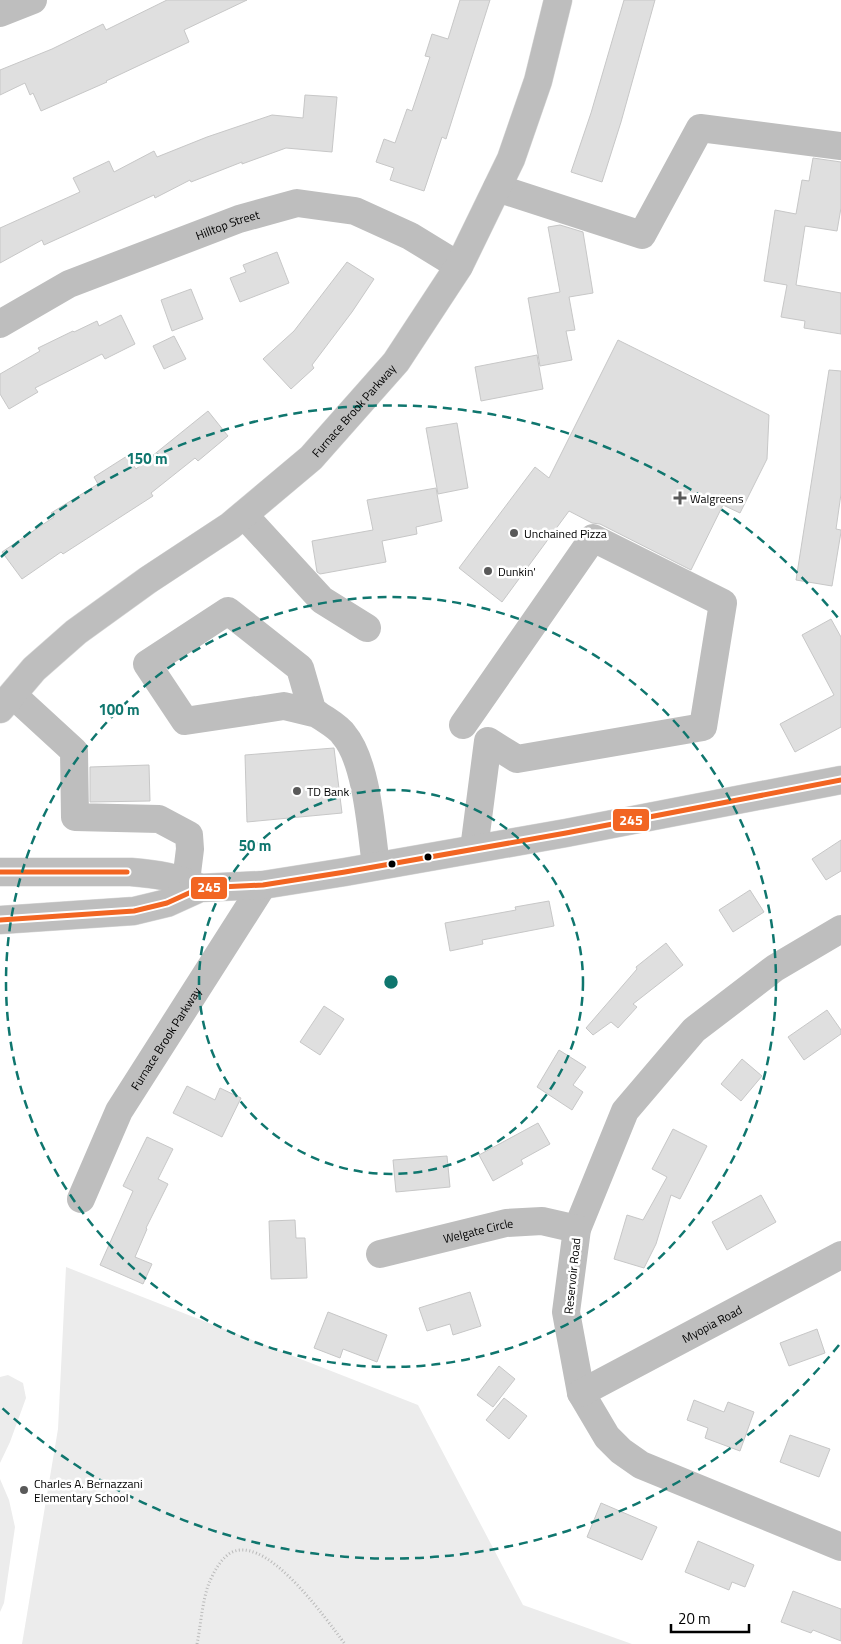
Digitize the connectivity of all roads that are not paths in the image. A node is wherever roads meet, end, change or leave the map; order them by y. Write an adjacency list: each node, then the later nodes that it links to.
1 (33, 0): 3 (street)
2 (558, 0): 5 (street, Furnace Brook Parkway)
3 (0, 13)
4 (841, 146): 5 (street)
5 (497, 188): 6 (street, Furnace Brook Parkway)
6 (459, 266): 7 (street, Hilltop Street); 8 (street, Furnace Brook Parkway)
7 (0, 324)
8 (244, 515): 9 (street); 10 (street, Furnace Brook Parkway)
9 (367, 628)
10 (6, 702): 18 (street)
11 (313, 713): 11 (street); 16 (street)
12 (463, 725): 14 (street)
13 (841, 780): 14 (street)
14 (474, 849): 16 (street)
15 (0, 852): 17 (street)
16 (376, 866): 19 (street)
17 (9, 872): 18 (street)
18 (193, 885): 19 (street); 20 (street)
19 (263, 885): 22 (street, Furnace Brook Parkway)
20 (0, 920)
21 (841, 929): 23 (street, Reservoir Road)
22 (81, 1199)
23 (577, 1229): 24 (street, Welgate Circle); 26 (street, Reservoir Road)
24 (380, 1254)
25 (841, 1255): 26 (street, Myopia Road)
26 (581, 1393): 27 (street, Reservoir Road)
27 (841, 1547)

